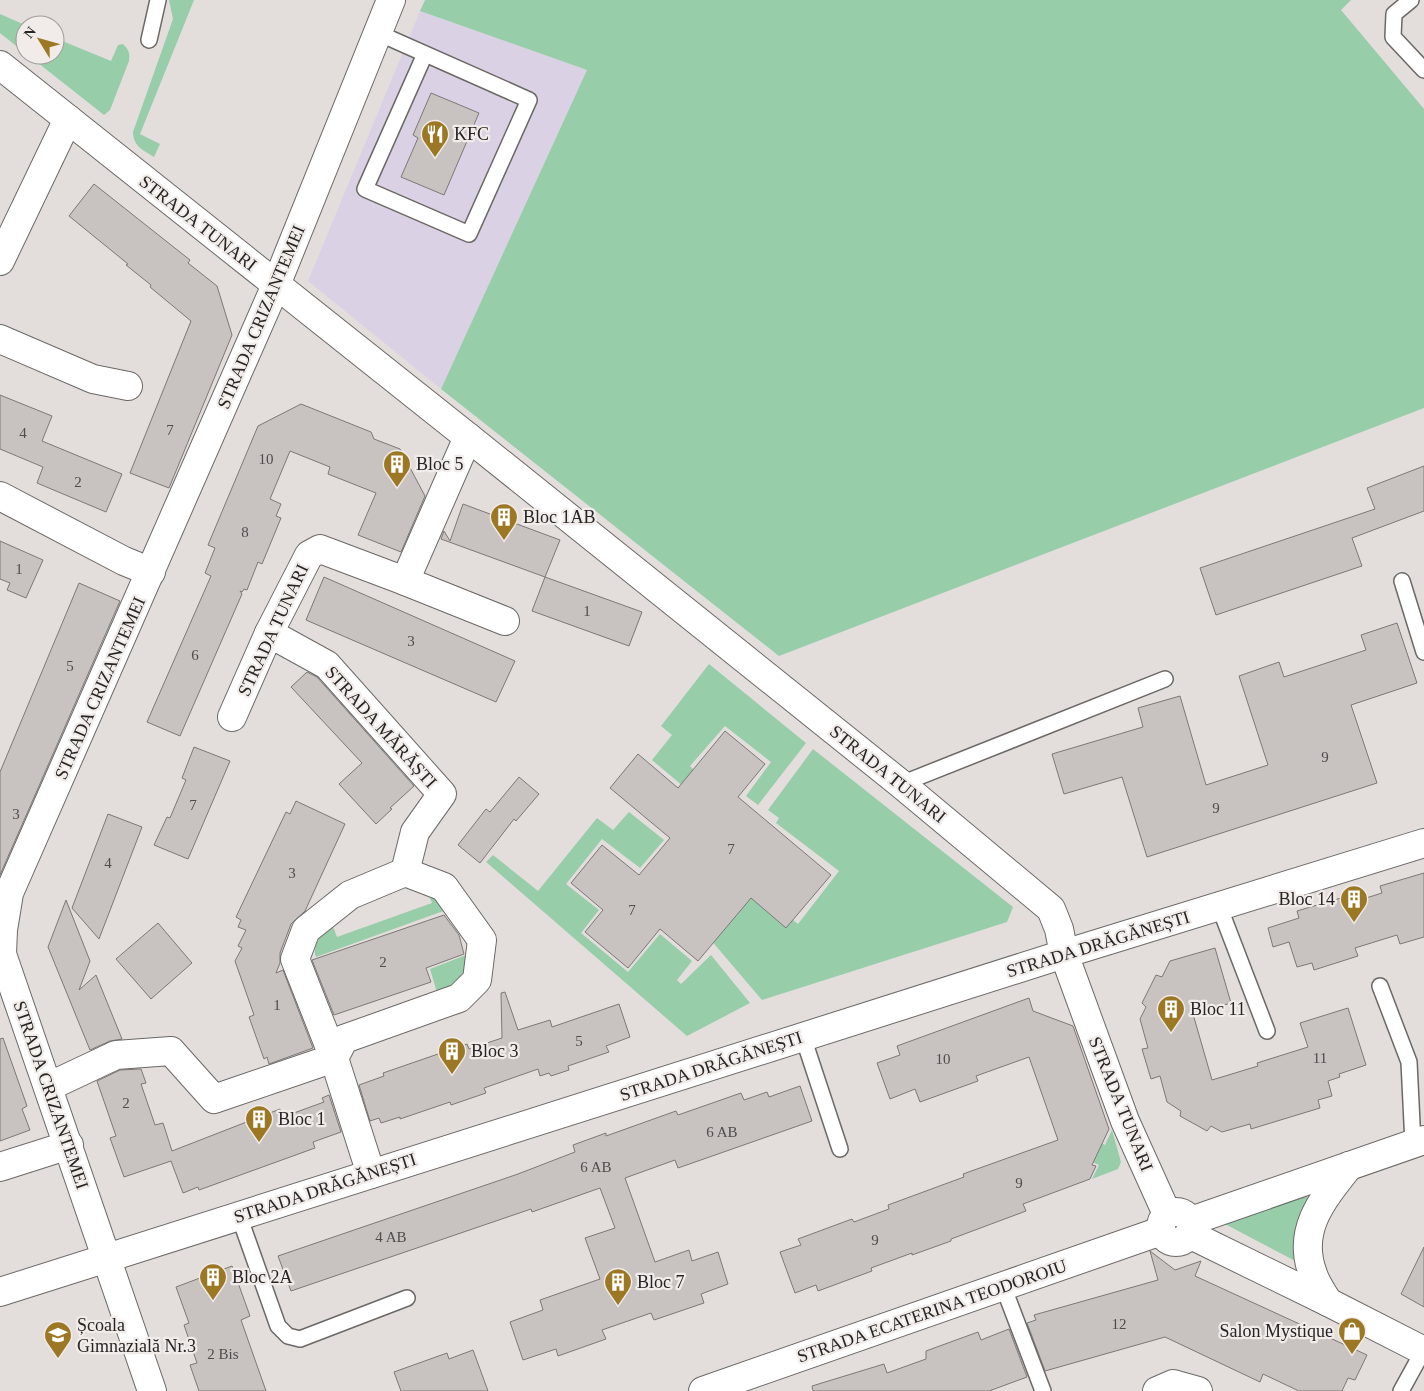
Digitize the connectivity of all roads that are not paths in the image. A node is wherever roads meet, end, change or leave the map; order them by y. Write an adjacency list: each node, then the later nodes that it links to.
1 (158, 0): 5 (lane)
2 (391, 0): 4 (street, STRADA CRIZANTEMEI)
3 (1411, 0): 8 (lane)
4 (378, 33): 6 (lane); 11 (street, STRADA CRIZANTEMEI)
5 (148, 40)
6 (425, 54): 6 (lane)
7 (0, 65): 9 (street, STRADA TUNARI)
8 (1424, 70)
9 (68, 119): 10 (street); 11 (street, STRADA TUNARI)
10 (0, 260)
11 (276, 285): 14 (street, STRADA TUNARI); 16 (street, STRADA CRIZANTEMEI)
12 (0, 339): 13 (street)
13 (128, 386)
14 (468, 437): 17 (street); 24 (street, STRADA TUNARI)
15 (0, 496): 16 (street)
16 (151, 572): 28 (street, STRADA CRIZANTEMEI)
17 (405, 581): 19 (street, STRADA TUNARI); 20 (street, STRADA TUNARI)
18 (1402, 581): 21 (lane)
19 (505, 621)
20 (269, 633): 23 (street, STRADA TUNARI); 26 (street, STRADA MĂRĂȘTI)
21 (1424, 652)
22 (1165, 679): 24 (lane)
23 (232, 718)
24 (901, 784): 29 (street, STRADA TUNARI)
25 (1424, 843): 27 (street, STRADA DRĂGĂNEȘTI)
26 (405, 872): 33 (street); 33 (street)
27 (1219, 906): 29 (street, STRADA DRĂGĂNEȘTI); 31 (lane)
28 (1, 930): 34 (street, STRADA CRIZANTEMEI)
29 (1064, 954): 32 (street, STRADA DRĂGĂNEȘTI); 42 (street, STRADA TUNARI)
30 (1380, 986): 35 (lane)
31 (1267, 1031)
32 (803, 1036): 37 (lane); 40 (street, STRADA DRĂGĂNEȘTI)
33 (334, 1058): 34 (street); 40 (street)
34 (48, 1087): 36 (street, STRADA CRIZANTEMEI)
35 (1418, 1142): 38 (street, STRADA ECATERINA TEODOROIU)
36 (68, 1145): 39 (street); 43 (street, STRADA CRIZANTEMEI)
37 (840, 1149)
38 (1349, 1166): 42 (street, STRADA ECATERINA TEODOROIU); 47 (street)
39 (0, 1167)
40 (371, 1174): 41 (street, STRADA DRĂGĂNEȘTI)
41 (239, 1216): 43 (street, STRADA DRĂGĂNEȘTI); 46 (lane)
42 (1177, 1225): 44 (street, STRADA ECATERINA TEODOROIU); 47 (street)
43 (107, 1258): 45 (street, STRADA DRĂGĂNEȘTI); 49 (street, STRADA CRIZANTEMEI)
44 (1003, 1286): 50 (street, STRADA ECATERINA TEODOROIU); 51 (lane)
45 (0, 1292)
46 (407, 1298)
47 (1328, 1302): 48 (street)
48 (1423, 1351): 54 (lane)
49 (152, 1391)
50 (703, 1391)
51 (1044, 1391)
52 (1157, 1391): 53 (street)
53 (1198, 1391)
54 (1401, 1391)

